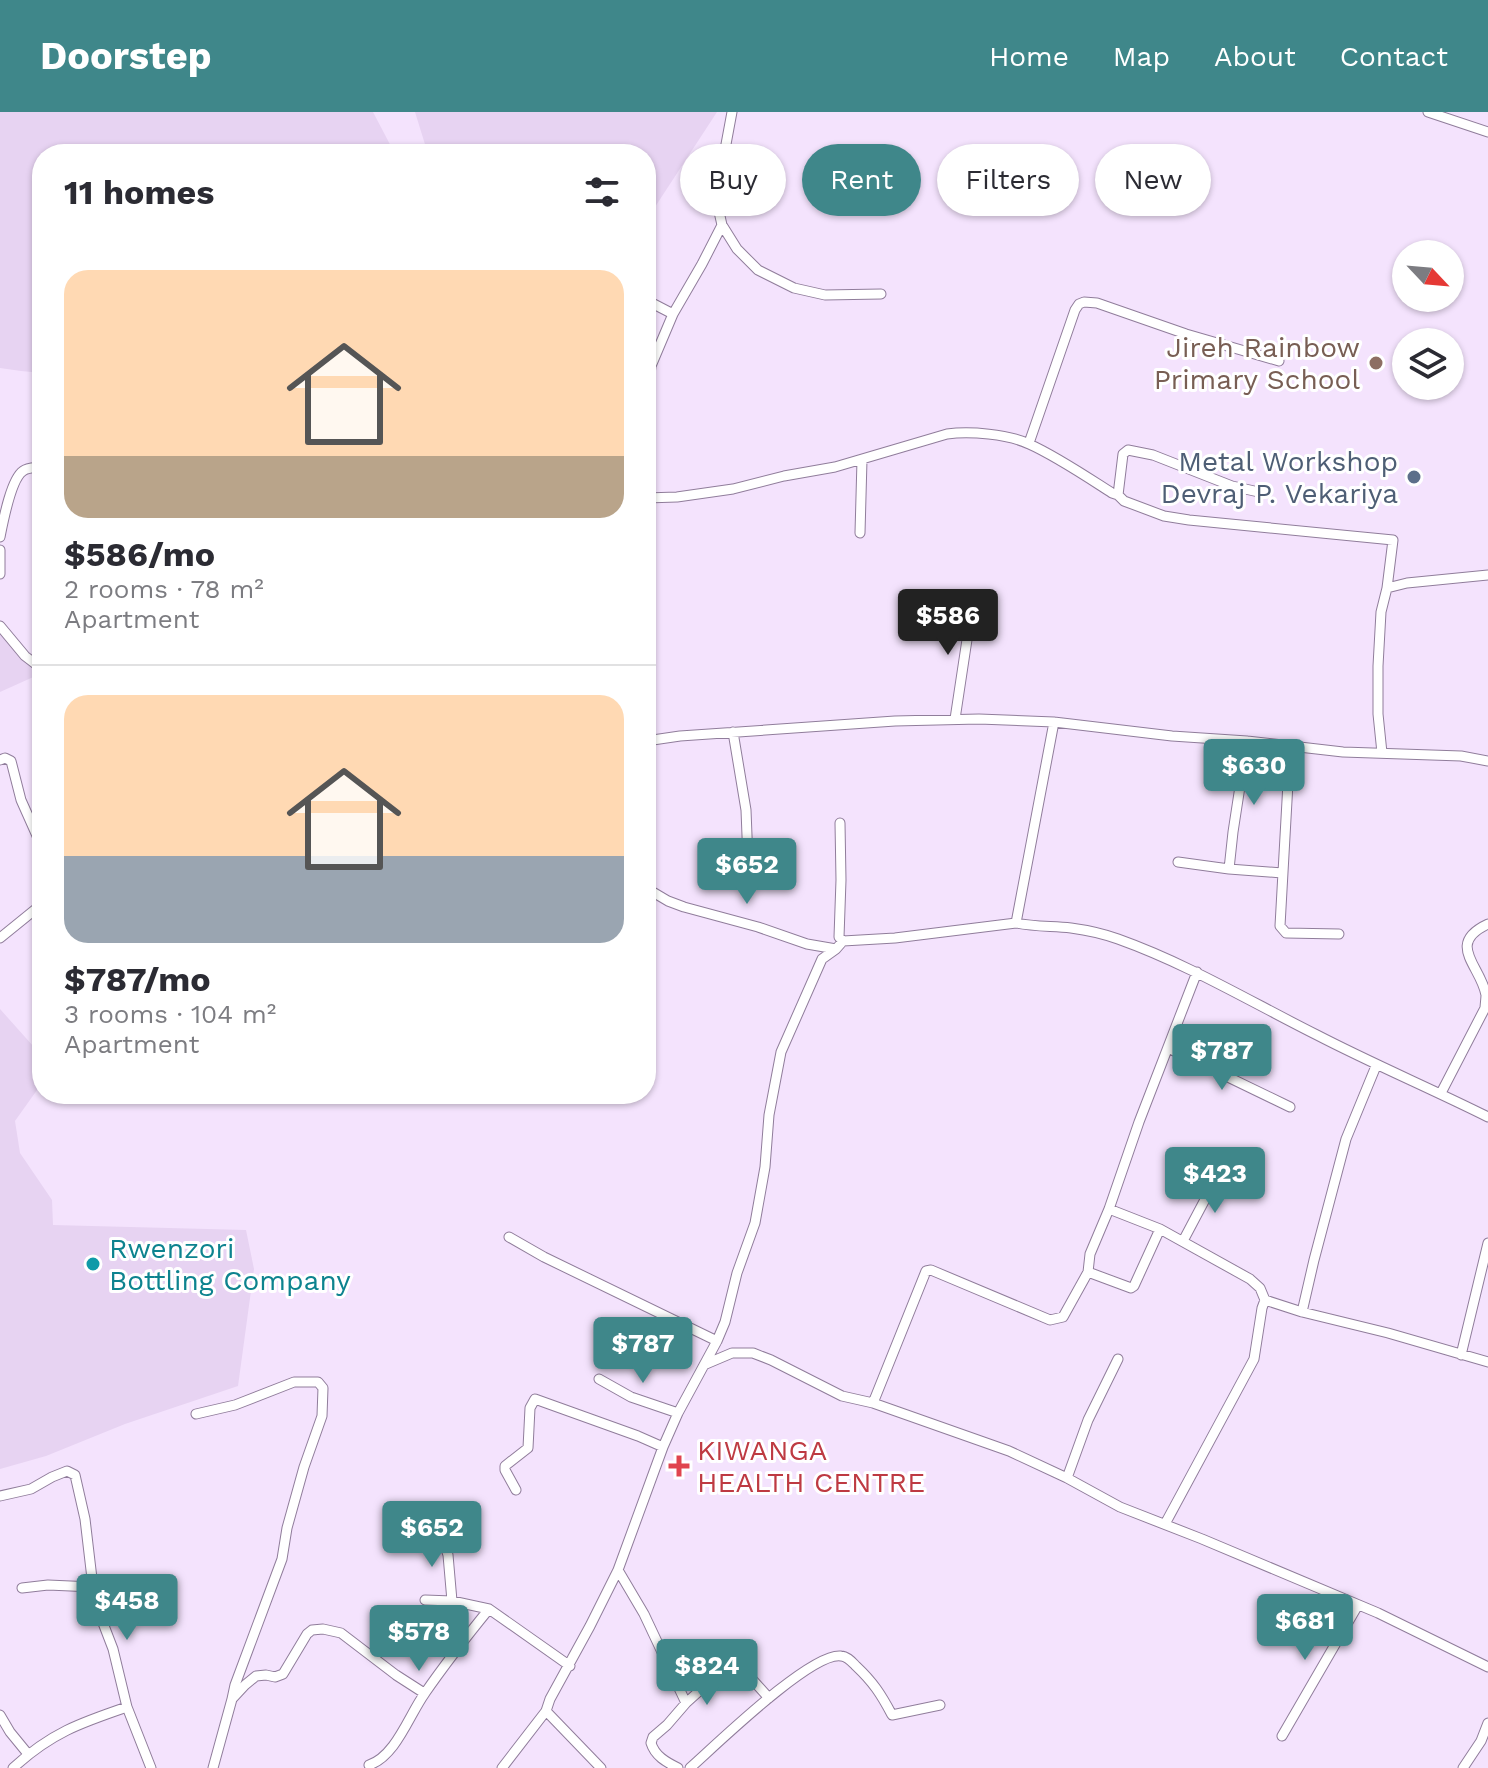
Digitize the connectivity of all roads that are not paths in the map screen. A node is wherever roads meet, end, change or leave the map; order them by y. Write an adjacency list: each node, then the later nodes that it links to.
1 (732, 112): 4 (street)
2 (1428, 112): 3 (street)
3 (1488, 132)
4 (722, 225): 5 (street); 7 (street)
5 (881, 294)
6 (656, 305): 7 (street)
7 (673, 314): 8 (street)
8 (656, 354)
9 (1279, 361): 10 (street)
10 (1029, 443): 11 (street); 14 (street)
11 (862, 460): 15 (street); 16 (street)
12 (32, 468): 17 (street)
13 (1263, 493): 14 (street)
14 (1118, 495): 21 (street)
15 (656, 498)
16 (860, 533)
17 (0, 537)
18 (0, 550): 19 (street)
19 (0, 574)
20 (1488, 575): 21 (street)
21 (1387, 588): 31 (street)
22 (973, 600): 25 (street)
23 (0, 626): 24 (street)
24 (32, 661)
25 (955, 719): 26 (street); 27 (street)
26 (1054, 722): 29 (street); 42 (street)
27 (733, 732): 28 (street); 36 (street)
28 (656, 740)
29 (1247, 741): 30 (street); 38 (street)
30 (1290, 747): 31 (street); 39 (street)
31 (1382, 753): 33 (street)
32 (0, 760): 35 (street)
33 (1488, 761)
34 (840, 823): 46 (street)
35 (32, 825)
36 (748, 861)
37 (1178, 862): 38 (street)
38 (1229, 869): 39 (street)
39 (1282, 873): 44 (street)
40 (656, 894): 46 (street)
41 (32, 912): 45 (street)
42 (1016, 923): 46 (street); 47 (street)
43 (1488, 924): 50 (street)
44 (1339, 934)
45 (0, 938)
46 (840, 945): 62 (street)
47 (1197, 972): 48 (street); 49 (street)
48 (1168, 1048): 51 (street); 54 (street)
49 (1376, 1066): 50 (street); 61 (street)
50 (1441, 1093): 52 (street)
51 (1290, 1107)
52 (1488, 1117)
53 (1219, 1173): 57 (street)
54 (1109, 1209): 55 (street); 59 (street)
55 (1160, 1229): 57 (street); 59 (street)
56 (509, 1237): 62 (street)
57 (1183, 1241): 60 (street)
58 (1488, 1243): 63 (street)
59 (1088, 1272): 68 (street)
60 (1265, 1300): 61 (street); 75 (street)
61 (1302, 1312): 63 (street)
62 (717, 1341): 66 (street)
63 (1461, 1355): 65 (street)
64 (1118, 1359): 72 (street)
65 (1488, 1362)
66 (706, 1364): 68 (street); 69 (street)
67 (599, 1379): 69 (street)
68 (873, 1403): 72 (street)
69 (678, 1413): 71 (street)
70 (196, 1414): 88 (street)
71 (663, 1447): 73 (street); 77 (street)
72 (1067, 1478): 75 (street)
73 (516, 1490)
74 (0, 1496): 78 (street)
75 (1165, 1524): 82 (street)
76 (440, 1531): 81 (street)
77 (618, 1570): 84 (street); 89 (street)
78 (93, 1587): 79 (street); 91 (street)
79 (22, 1588)
80 (425, 1600): 81 (street)
81 (452, 1601): 83 (street)
82 (1358, 1605): 85 (street); 95 (street)
83 (489, 1609): 84 (street); 86 (street)
84 (570, 1666): 92 (street)
85 (1488, 1667)
86 (424, 1693): 88 (street); 97 (street)
87 (769, 1698): 89 (street); 90 (street); 104 (street)
88 (232, 1699): 100 (street)
89 (686, 1703): 103 (street)
90 (940, 1705)
91 (127, 1707): 96 (street); 99 (street)
92 (546, 1711): 101 (street); 102 (street)
93 (0, 1715): 96 (street)
94 (1488, 1723): 105 (street)
95 (1282, 1736)
96 (28, 1754): 98 (street)
97 (369, 1765)
98 (13, 1768)
99 (151, 1768)
100 (213, 1768)
101 (502, 1768)
102 (601, 1768)
103 (678, 1768)
104 (690, 1768)
105 (1463, 1768)

